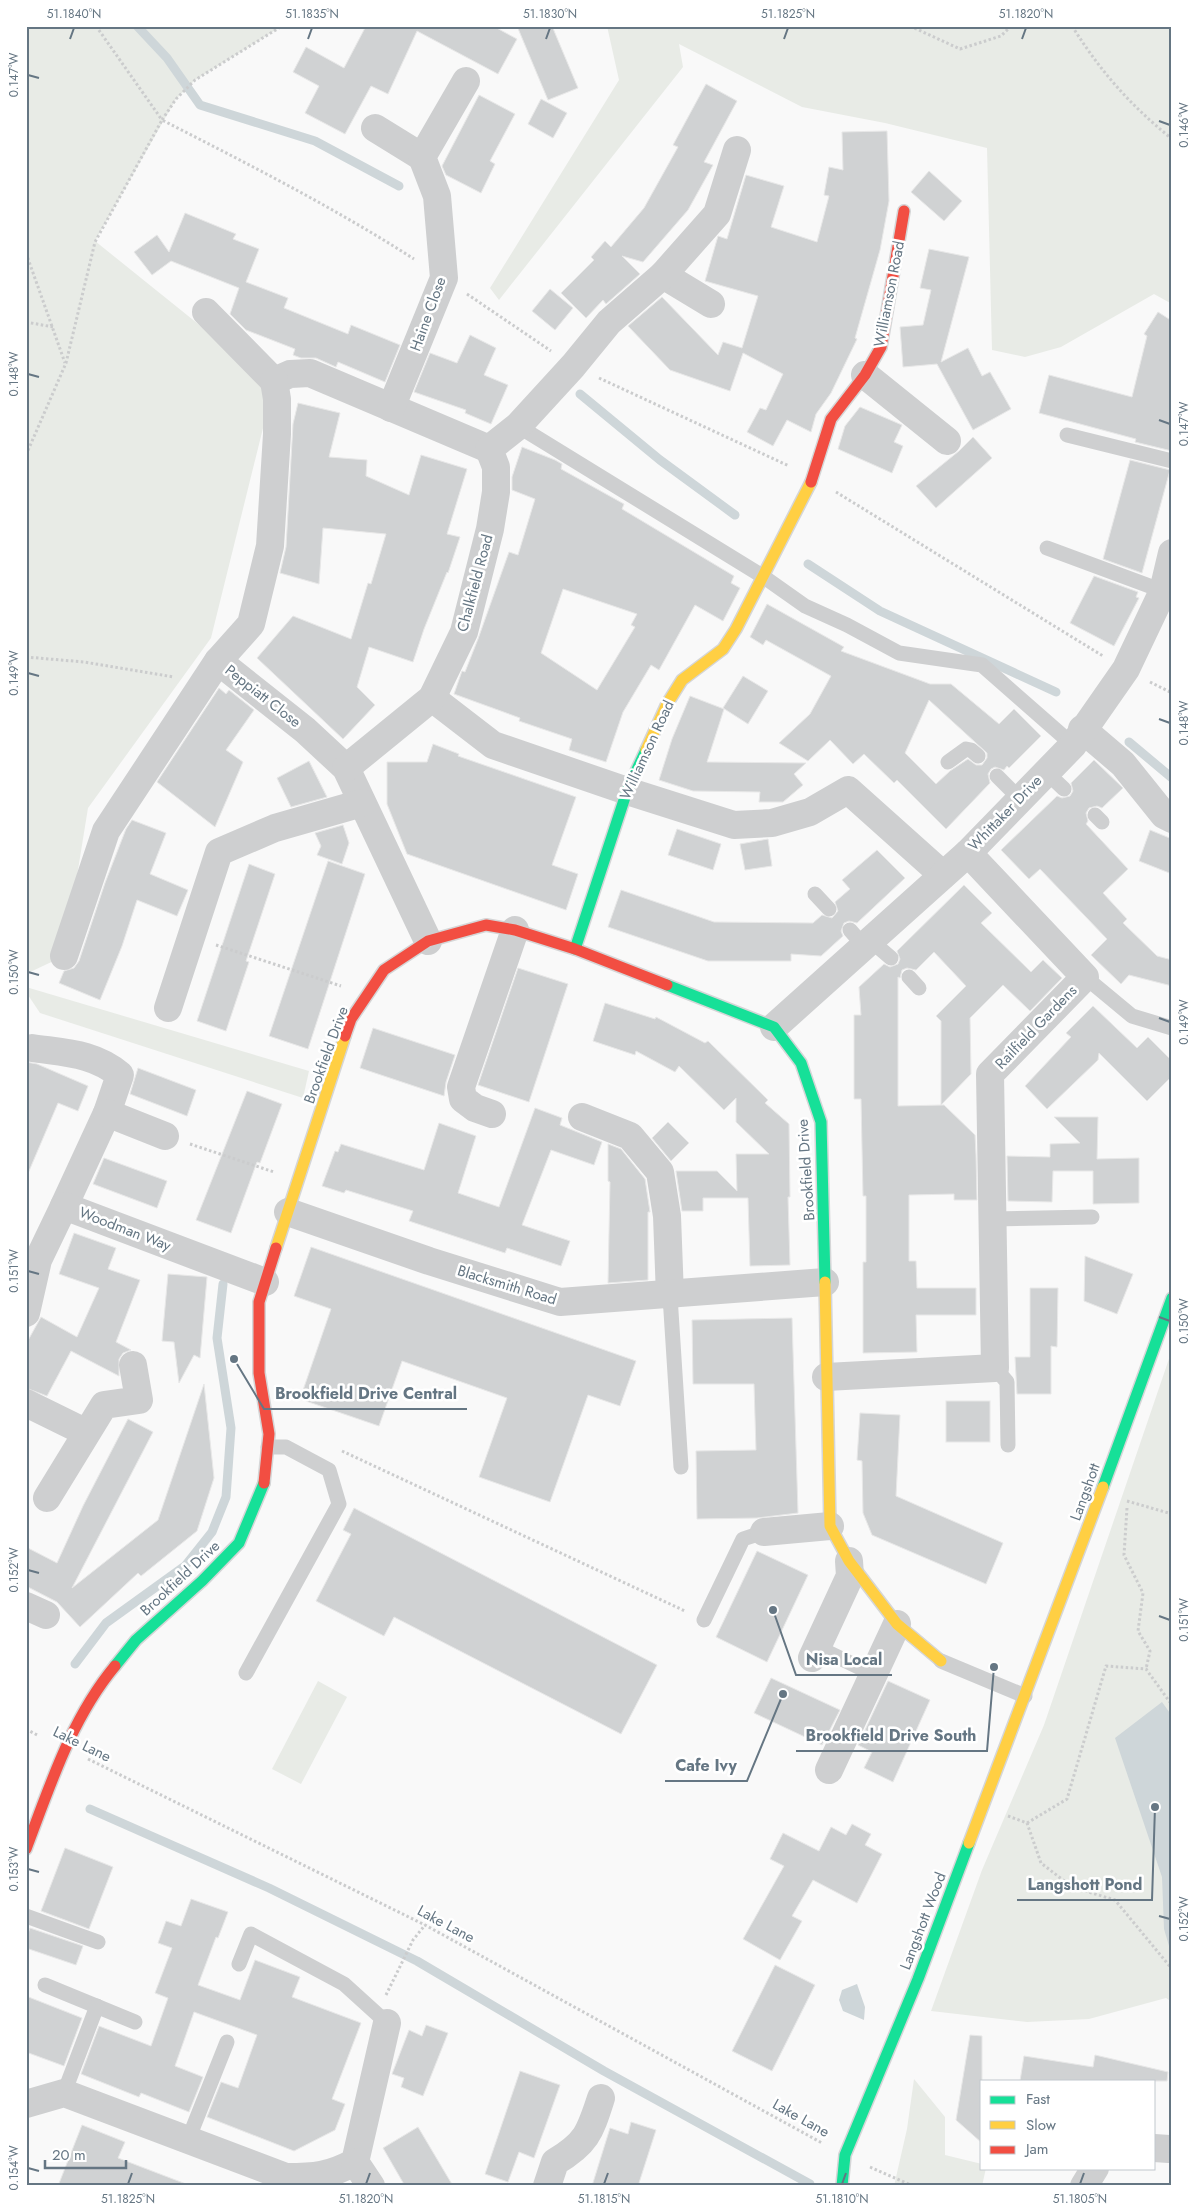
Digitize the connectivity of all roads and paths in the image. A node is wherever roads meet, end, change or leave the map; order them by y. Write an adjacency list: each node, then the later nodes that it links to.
1 (96, 26): 7 (path)
2 (282, 26): 7 (path)
3 (910, 26): 4 (path)
4 (1011, 26)
5 (1072, 26): 9 (path)
6 (466, 80): 11 (street)
7 (162, 120): 15 (path); 20 (path)
8 (375, 128): 11 (street)
9 (1172, 139)
10 (737, 150): 14 (street)
11 (422, 157): 15 (street, Haine Close)
12 (904, 211): 22 (street, Williamson Road)
13 (26, 253): 19 (path)
14 (662, 275): 16 (street); 21 (street)
15 (444, 278): 21 (path); 24 (street, Haine Close)
16 (711, 304)
17 (206, 312): 23 (street)
18 (26, 322): 19 (path)
19 (53, 328): 20 (path)
20 (66, 363): 29 (path)
21 (573, 366): 25 (street); 31 (path)
22 (865, 375): 27 (street); 31 (street, Williamson Road)
23 (274, 381): 24 (street); 38 (street)
24 (391, 408): 28 (street)
25 (518, 426): 28 (street); 34 (lane)
26 (1067, 435): 30 (lane)
27 (947, 441)
28 (489, 449): 40 (street, Chalkfield Road)
29 (26, 455)
30 (1172, 461)
31 (813, 477): 34 (street, Williamson Road); 37 (path)
32 (1047, 548): 35 (lane)
33 (1172, 553): 35 (street, Whittaker Drive)
34 (764, 577): 41 (lane); 46 (street, Williamson Road)
35 (1163, 591): 37 (street, Whittaker Drive)
36 (26, 656): 38 (path)
37 (1126, 669): 39 (path); 41 (street, Whittaker Drive)
38 (211, 672): 44 (street, Peppiatt Close); 59 (street, Peppiatt Close)
39 (1172, 694)
40 (432, 698): 44 (street, Chalkfield Road); 46 (street)
41 (1078, 737): 47 (street, Whittaker Drive); 49 (street)
42 (978, 756): 43 (lane)
43 (948, 762)
44 (346, 768): 48 (street, Peppiatt Close)
45 (997, 776): 47 (lane)
46 (626, 792): 51 (street); 58 (street, Williamson Road)
47 (1021, 800): 50 (street, Whittaker Drive)
48 (362, 804): 55 (street); 57 (street, Peppiatt Close)
49 (1172, 818)
50 (968, 853): 51 (street, Whittaker Drive); 61 (street, Railfield Gardens)
51 (943, 875): 56 (street, Whittaker Drive)
52 (815, 894): 53 (lane)
53 (829, 909)
54 (515, 930): 57 (street, Brookfield Drive); 58 (street, Brookfield Drive); 68 (street)
55 (191, 937): 62 (path); 63 (street)
56 (861, 939): 60 (lane); 64 (street, Whittaker Drive)
57 (428, 941): 62 (street, Brookfield Drive)
58 (575, 949): 64 (street, Brookfield Drive)
59 (64, 956)
60 (890, 958)
61 (1085, 977): 65 (lane); 75 (street, Railfield Gardens)
62 (366, 994): 71 (street, Brookfield Drive)
63 (168, 1008)
64 (774, 1027): 78 (street, Brookfield Drive)
65 (1172, 1028)
66 (32, 1048): 67 (street)
67 (107, 1113): 70 (street); 72 (street)
68 (492, 1114)
69 (582, 1117): 79 (street)
70 (165, 1136): 71 (path)
71 (298, 1180): 73 (street, Brookfield Drive)
72 (64, 1206): 76 (street, Woodman Way); 77 (street, Woodman Way)
73 (288, 1212): 77 (street, Brookfield Drive); 79 (street, Blacksmith Road)
74 (1092, 1217): 75 (lane)
75 (993, 1219): 83 (street, Railfield Gardens)
76 (32, 1258): 81 (street, Woodman Way)
77 (266, 1282): 88 (street, Brookfield Drive)
78 (825, 1282): 79 (street, Blacksmith Road); 84 (street, Brookfield Drive)
79 (670, 1296): 90 (lane)
80 (1172, 1298): 91 (street, Langshott)
81 (26, 1314)
82 (133, 1364): 86 (street)
83 (995, 1368): 84 (street); 87 (lane)
84 (826, 1377): 95 (street, Brookfield Drive)
85 (26, 1403): 86 (street)
86 (85, 1432): 92 (street)
87 (1008, 1445)
88 (268, 1447): 103 (lane); 108 (street, Brookfield Drive)
89 (338, 1449): 98 (path)
90 (681, 1467)
91 (1100, 1494): 93 (path); 105 (street, Langshott)
92 (47, 1498)
93 (1127, 1502): 94 (path); 102 (path)
94 (1172, 1514)
95 (830, 1526): 96 (street); 97 (street)
96 (764, 1532): 98 (lane)
97 (850, 1561): 99 (street); 100 (street)
98 (704, 1620)
99 (897, 1624): 101 (street); 104 (street)
100 (814, 1652): 104 (lane)
101 (941, 1661): 105 (lane)
102 (1146, 1670): 106 (path); 111 (path)
103 (246, 1673)
104 (874, 1674): 109 (street)
105 (1025, 1696): 110 (street, Langshott Wood)
106 (1172, 1705)
107 (26, 1729): 108 (path, Lake Lane)
108 (64, 1748): 112 (street, Brookfield Drive); 114 (path, Lake Lane)
109 (829, 1770)
110 (983, 1806): 111 (path); 127 (street, Langshott Wood)
111 (1027, 1823): 117 (path)
112 (26, 1848)
113 (26, 1916): 115 (lane)
114 (425, 1925): 120 (path); 127 (path, Lake Lane)
115 (98, 1942)
116 (239, 1964): 120 (lane)
117 (1172, 1969)
118 (45, 1985): 119 (lane)
119 (97, 2006): 121 (lane); 123 (lane)
120 (386, 2010): 128 (street)
121 (135, 2022)
122 (227, 2042): 126 (lane)
123 (64, 2093): 125 (street); 126 (street)
124 (601, 2098): 131 (street)
125 (26, 2104)
126 (188, 2140): 129 (street)
127 (845, 2156): 132 (street); 133 (path, Lake Lane)
128 (355, 2162): 129 (street); 130 (street)
129 (284, 2182)
130 (371, 2186)
131 (547, 2186)
132 (842, 2186)
133 (913, 2186)

